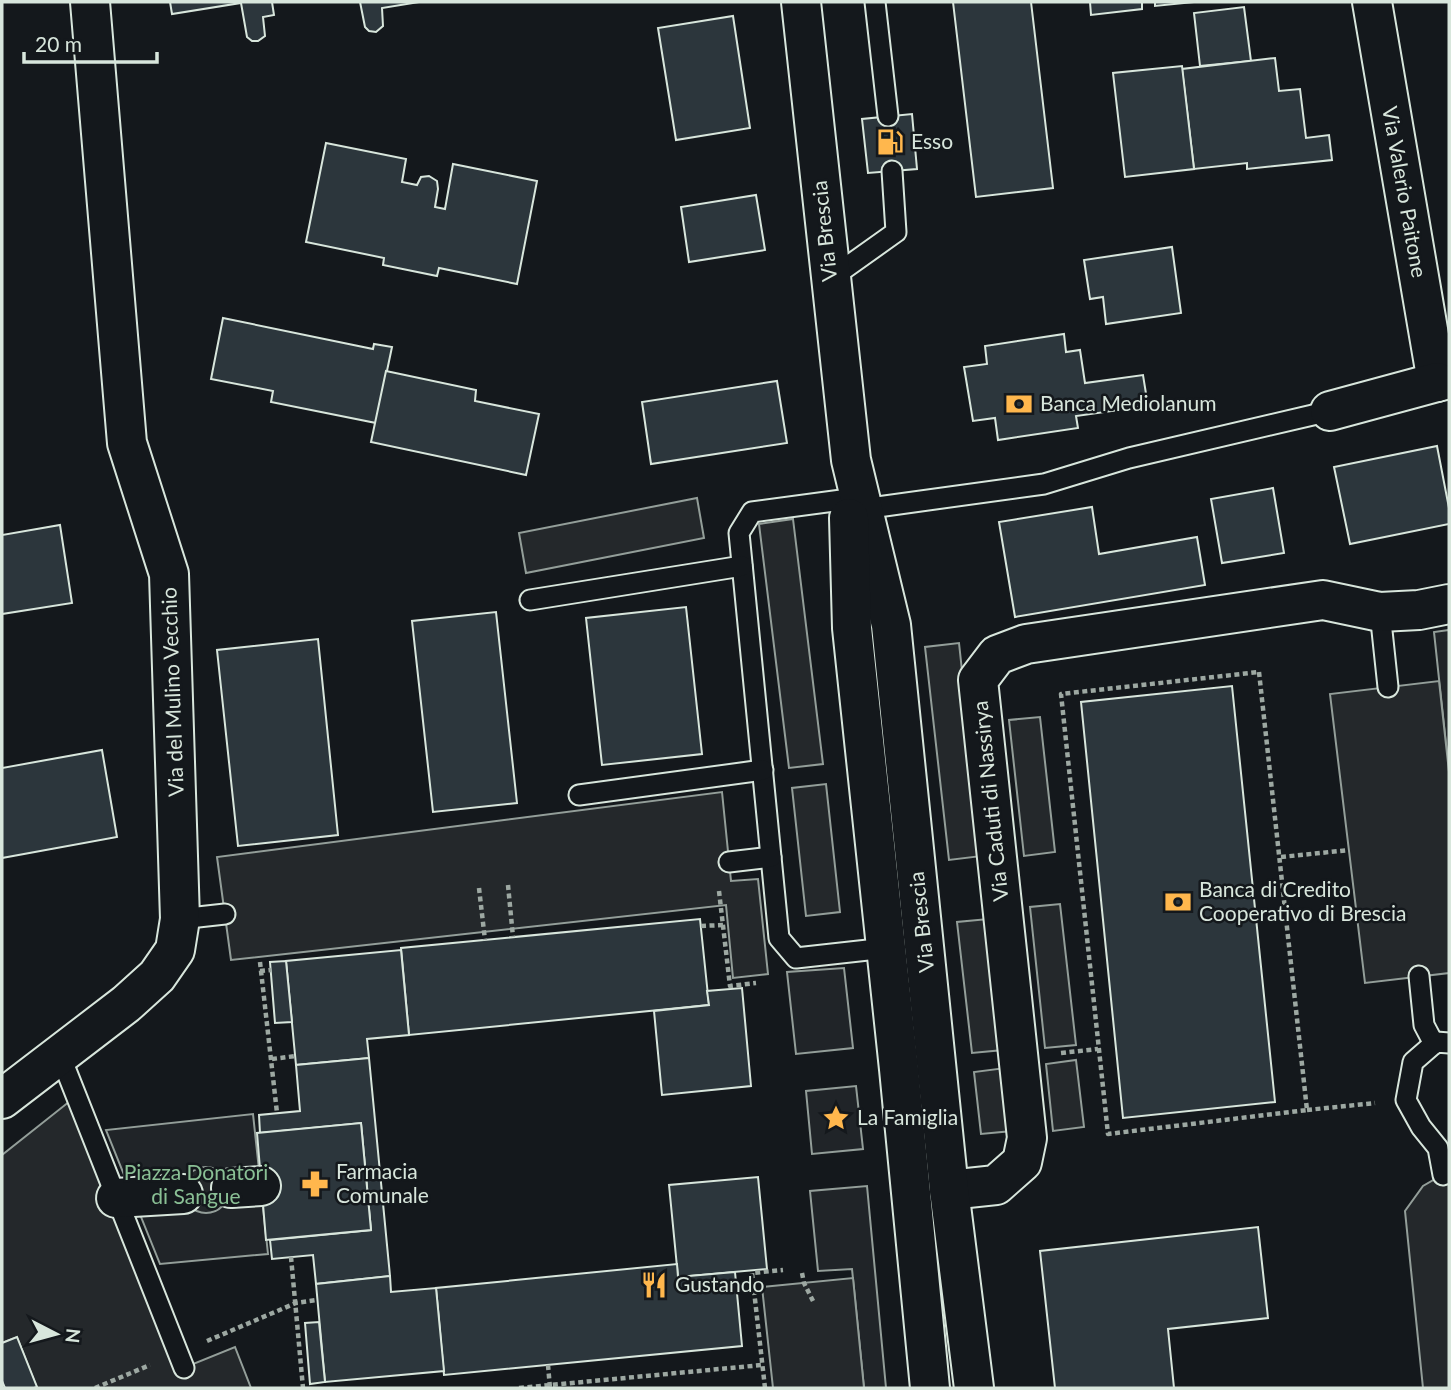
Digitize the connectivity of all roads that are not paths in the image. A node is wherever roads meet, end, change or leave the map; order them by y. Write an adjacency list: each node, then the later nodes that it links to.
1 (90, 2): 21 (street, Via del Mulino Vecchio)
2 (801, 2): 7 (street, Via Brescia)
3 (875, 2): 5 (lane)
4 (1372, 2): 8 (street, Via Valerio Paitone)
5 (888, 116)
6 (892, 171): 7 (lane)
7 (830, 279): 10 (street, Via Brescia)
8 (1443, 380): 9 (street, Via Valerio Paitone)
9 (1330, 411): 10 (lane)
10 (856, 504): 11 (lane); 22 (street, Via Brescia); 28 (street, Via Brescia)
11 (742, 566): 12 (lane); 16 (lane)
12 (530, 600)
13 (1449, 604): 14 (street, Via Caduti di Nassirya)
14 (1380, 612): 15 (lane); 28 (street, Via Caduti di Nassirya)
15 (1388, 687)
16 (762, 770): 17 (lane); 18 (lane)
17 (579, 795)
18 (771, 857): 19 (lane); 22 (lane)
19 (729, 862)
20 (225, 914): 21 (lane)
21 (180, 919): 25 (street, Via del Mulino Vecchio)
22 (886, 948): 32 (street, Via Brescia)
23 (1419, 976): 24 (lane)
24 (1441, 1043): 27 (lane)
25 (60, 1055): 26 (street, Via del Mulino Vecchio); 30 (lane)
26 (2, 1099)
27 (1443, 1175)
28 (948, 1190): 33 (street, Via Brescia)
29 (183, 1194): 30 (street)
30 (116, 1198): 31 (lane)
31 (184, 1368)
32 (930, 1388)
33 (974, 1388)

